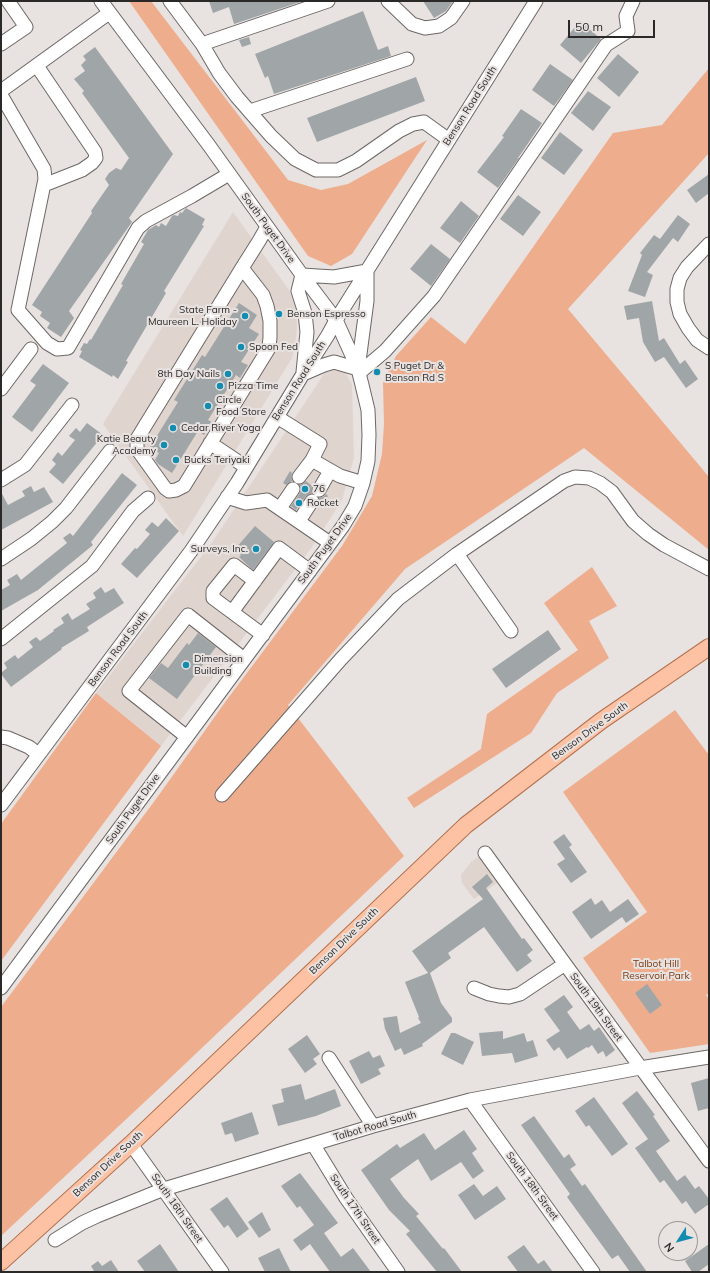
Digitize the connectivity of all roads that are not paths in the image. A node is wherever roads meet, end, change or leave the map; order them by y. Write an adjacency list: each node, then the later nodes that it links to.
1 (8, 1): 10 (street)
2 (101, 1): 9 (street, South Puget Drive)
3 (170, 1): 11 (street)
4 (328, 1): 11 (street)
5 (388, 1): 6 (street)
6 (463, 1)
7 (536, 1): 17 (street, Benson Road South)
8 (633, 1): 28 (street)
9 (109, 13): 13 (street); 18 (street, South Puget Drive)
10 (1, 44)
11 (202, 44): 16 (street)
12 (407, 59): 16 (street)
13 (37, 66): 14 (street); 19 (street)
14 (1, 91)
15 (1, 95): 19 (street)
16 (250, 111): 17 (street)
17 (449, 140): 23 (street, Benson Road South)
18 (229, 174): 19 (street); 20 (street, South Puget Drive)
19 (44, 185)
20 (267, 227): 22 (street); 24 (street, South Puget Drive)
21 (709, 244): 27 (street)
22 (242, 268): 33 (street); 33 (street)
23 (367, 271): 24 (street); 25 (street, Benson Road South); 28 (street)
24 (302, 275): 25 (street, South Puget Drive); 29 (street)
25 (336, 320): 28 (street, South Puget Drive); 29 (street, Benson Road South)
26 (31, 348): 30 (street)
27 (709, 348)
28 (358, 371): 29 (street); 40 (street, South Puget Drive)
29 (303, 374): 32 (street, Benson Road South)
30 (1, 389)
31 (72, 405): 39 (street)
32 (277, 417): 35 (street); 36 (street, Benson Road South)
33 (210, 443): 36 (street)
34 (110, 451): 50 (street)
35 (312, 460): 37 (street); 38 (street)
36 (246, 467): 44 (street, Benson Road South)
37 (330, 470): 40 (street); 42 (street)
38 (299, 477)
39 (1, 480)
40 (363, 483): 48 (street, South Puget Drive)
41 (293, 489): 46 (street)
42 (319, 490)
43 (148, 498): 57 (street)
44 (227, 498): 46 (street); 62 (street, Benson Road South)
45 (312, 501): 47 (street)
46 (280, 508): 47 (street)
47 (299, 521): 48 (street)
48 (330, 543): 52 (street, South Puget Drive)
49 (457, 554): 51 (street); 55 (street); 63 (street)
50 (1, 559)
51 (709, 569)
52 (310, 571): 53 (street); 56 (street, South Puget Drive)
53 (255, 581): 54 (street); 54 (street)
54 (232, 612): 56 (street)
55 (511, 631)
56 (263, 634): 59 (street, South Puget Drive)
57 (1, 639)
58 (709, 647): 74 (main road, Benson Drive South)
59 (244, 659): 61 (street, South Puget Drive); 61 (street)
60 (1, 737): 62 (street)
61 (187, 737): 67 (street, South Puget Drive)
62 (38, 754): 64 (street, Benson Road South)
63 (222, 795)
64 (1, 805)
65 (485, 853): 66 (street, South 19th Street)
66 (565, 964): 68 (street); 71 (street, South 19th Street)
67 (1, 988)
68 (474, 988)
69 (709, 1057): 71 (street, Talbot Road South)
70 (329, 1058): 73 (street)
71 (640, 1068): 72 (street, Talbot Road South); 76 (street, South 19th Street)
72 (470, 1100): 73 (street, Talbot Road South); 82 (street, South 18th Street)
73 (373, 1126): 75 (street, Talbot Road South)
74 (131, 1144): 77 (street, South 16th Street); 79 (main road, Benson Drive South)
75 (313, 1144): 77 (street, Talbot Road South); 81 (street, South 17th Street)
76 (709, 1161)
77 (164, 1189): 78 (street, Talbot Road South); 80 (street, South 16th Street)
78 (55, 1240)
79 (1, 1262)
80 (222, 1272)
81 (398, 1272)
82 (593, 1272)

